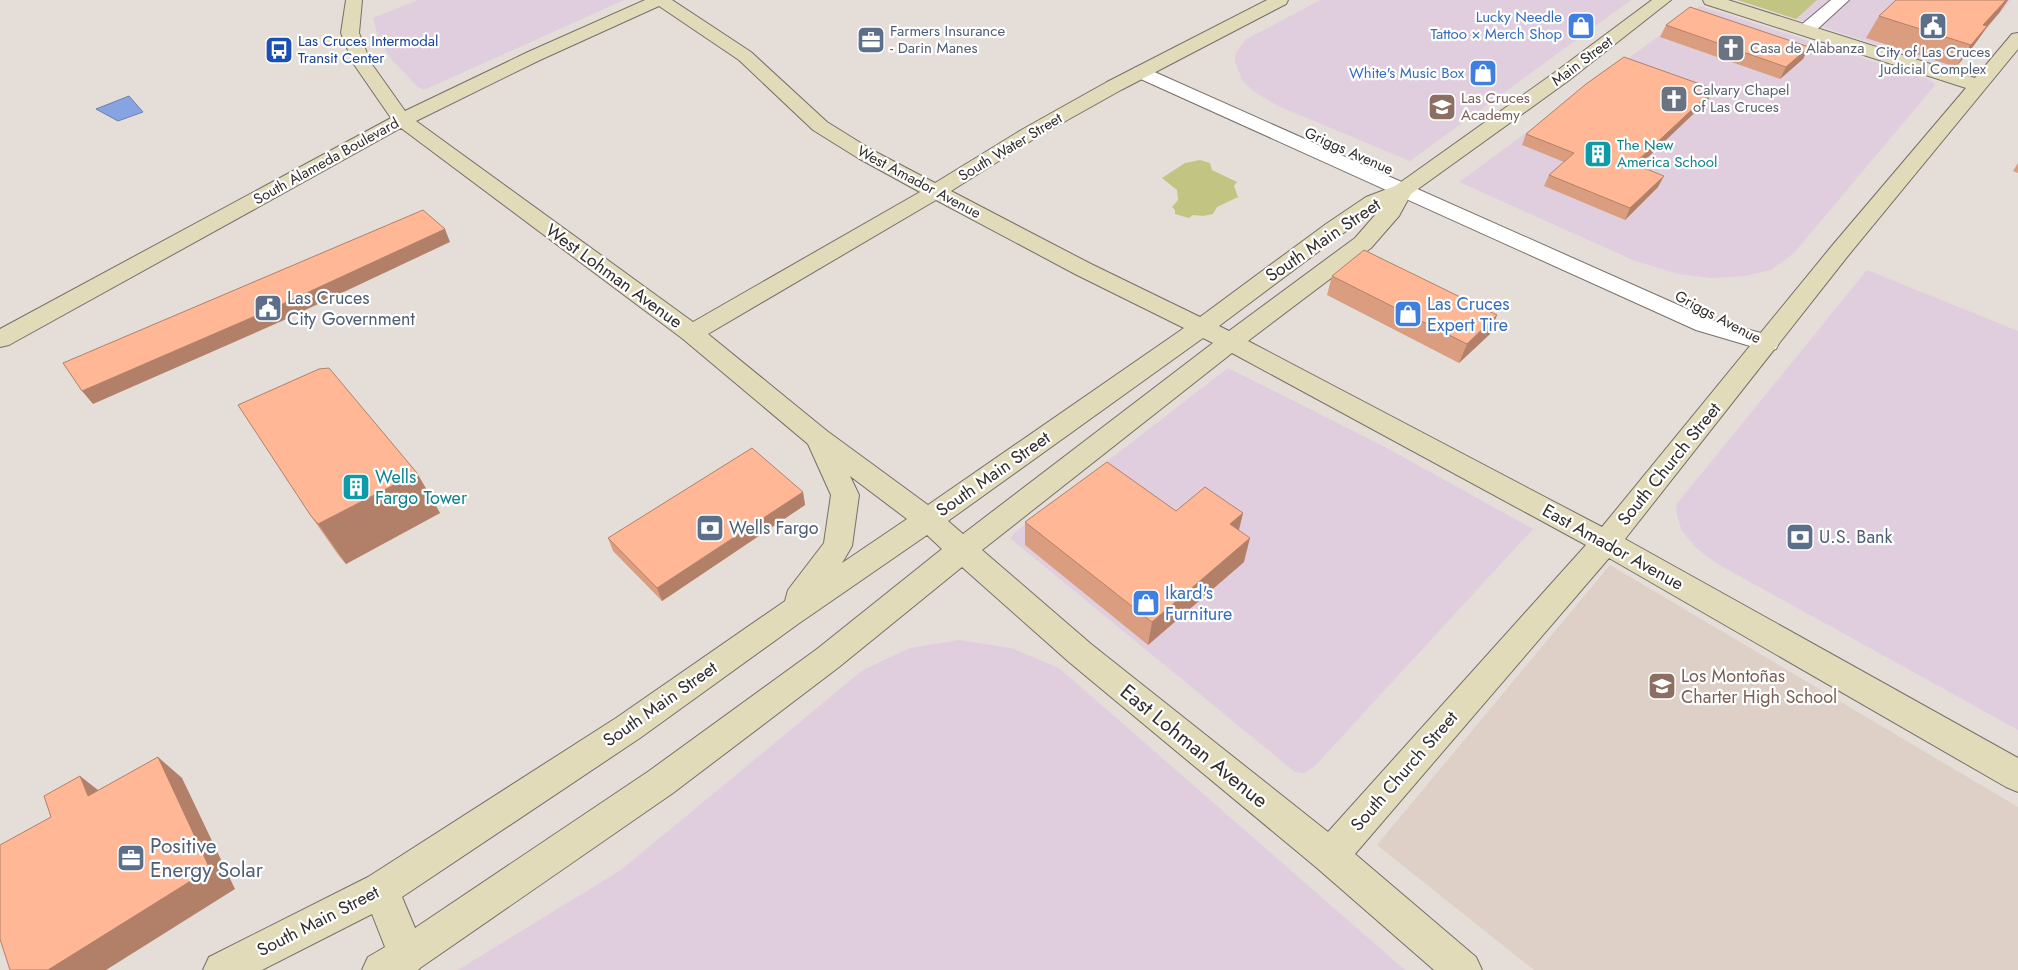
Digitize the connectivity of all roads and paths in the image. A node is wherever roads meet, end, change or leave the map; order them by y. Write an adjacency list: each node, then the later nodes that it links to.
1 (354, 0): 11 (main road, West Lohman Avenue)
2 (660, 0): 11 (main road, South Alameda Boulevard); 13 (main road, West Amador Avenue)
3 (1280, 0): 9 (main road, South Water Street)
4 (1663, 0): 12 (main road, Main Street)
5 (1711, 0): 7 (main road)
6 (1841, 0): 7 (street)
7 (1806, 30): 10 (main road)
8 (2018, 38): 10 (main road, South Church Street)
9 (1148, 68): 12 (street, Griggs Avenue); 13 (main road, South Water Street)
10 (1977, 85): 18 (main road, South Church Street)
11 (402, 120): 15 (main road, West Lohman Avenue); 16 (main road, South Alameda Boulevard)
12 (1409, 186): 14 (main road, South Main Street); 17 (main road, South Main Street); 18 (street, Griggs Avenue)
13 (936, 192): 14 (main road, West Amador Avenue); 15 (main road, South Water Street)
14 (1202, 327): 17 (main road, East Amador Avenue); 20 (main road, South Main Street)
15 (692, 333): 19 (main road, West Lohman Avenue)
16 (0, 339)
17 (1230, 342): 21 (main road, East Amador Avenue); 22 (main road, South Main Street)
18 (1766, 342): 21 (main road, South Church Street)
19 (818, 438): 20 (main road, West Lohman Avenue); 23 (main road)
20 (928, 520): 22 (main road, East Lohman Avenue); 23 (main road, South Main Street)
21 (1606, 542): 24 (main road, East Amador Avenue); 25 (main road, South Church Street)
22 (962, 550): 25 (main road, East Lohman Avenue); 27 (main road, South Main Street)
23 (787, 615): 26 (main road, South Main Street)
24 (2018, 776)
25 (1330, 856): 29 (main road, East Lohman Avenue)
26 (381, 890): 27 (main road); 28 (main road, South Main Street)
27 (394, 963)
28 (222, 970)
29 (1463, 970)

